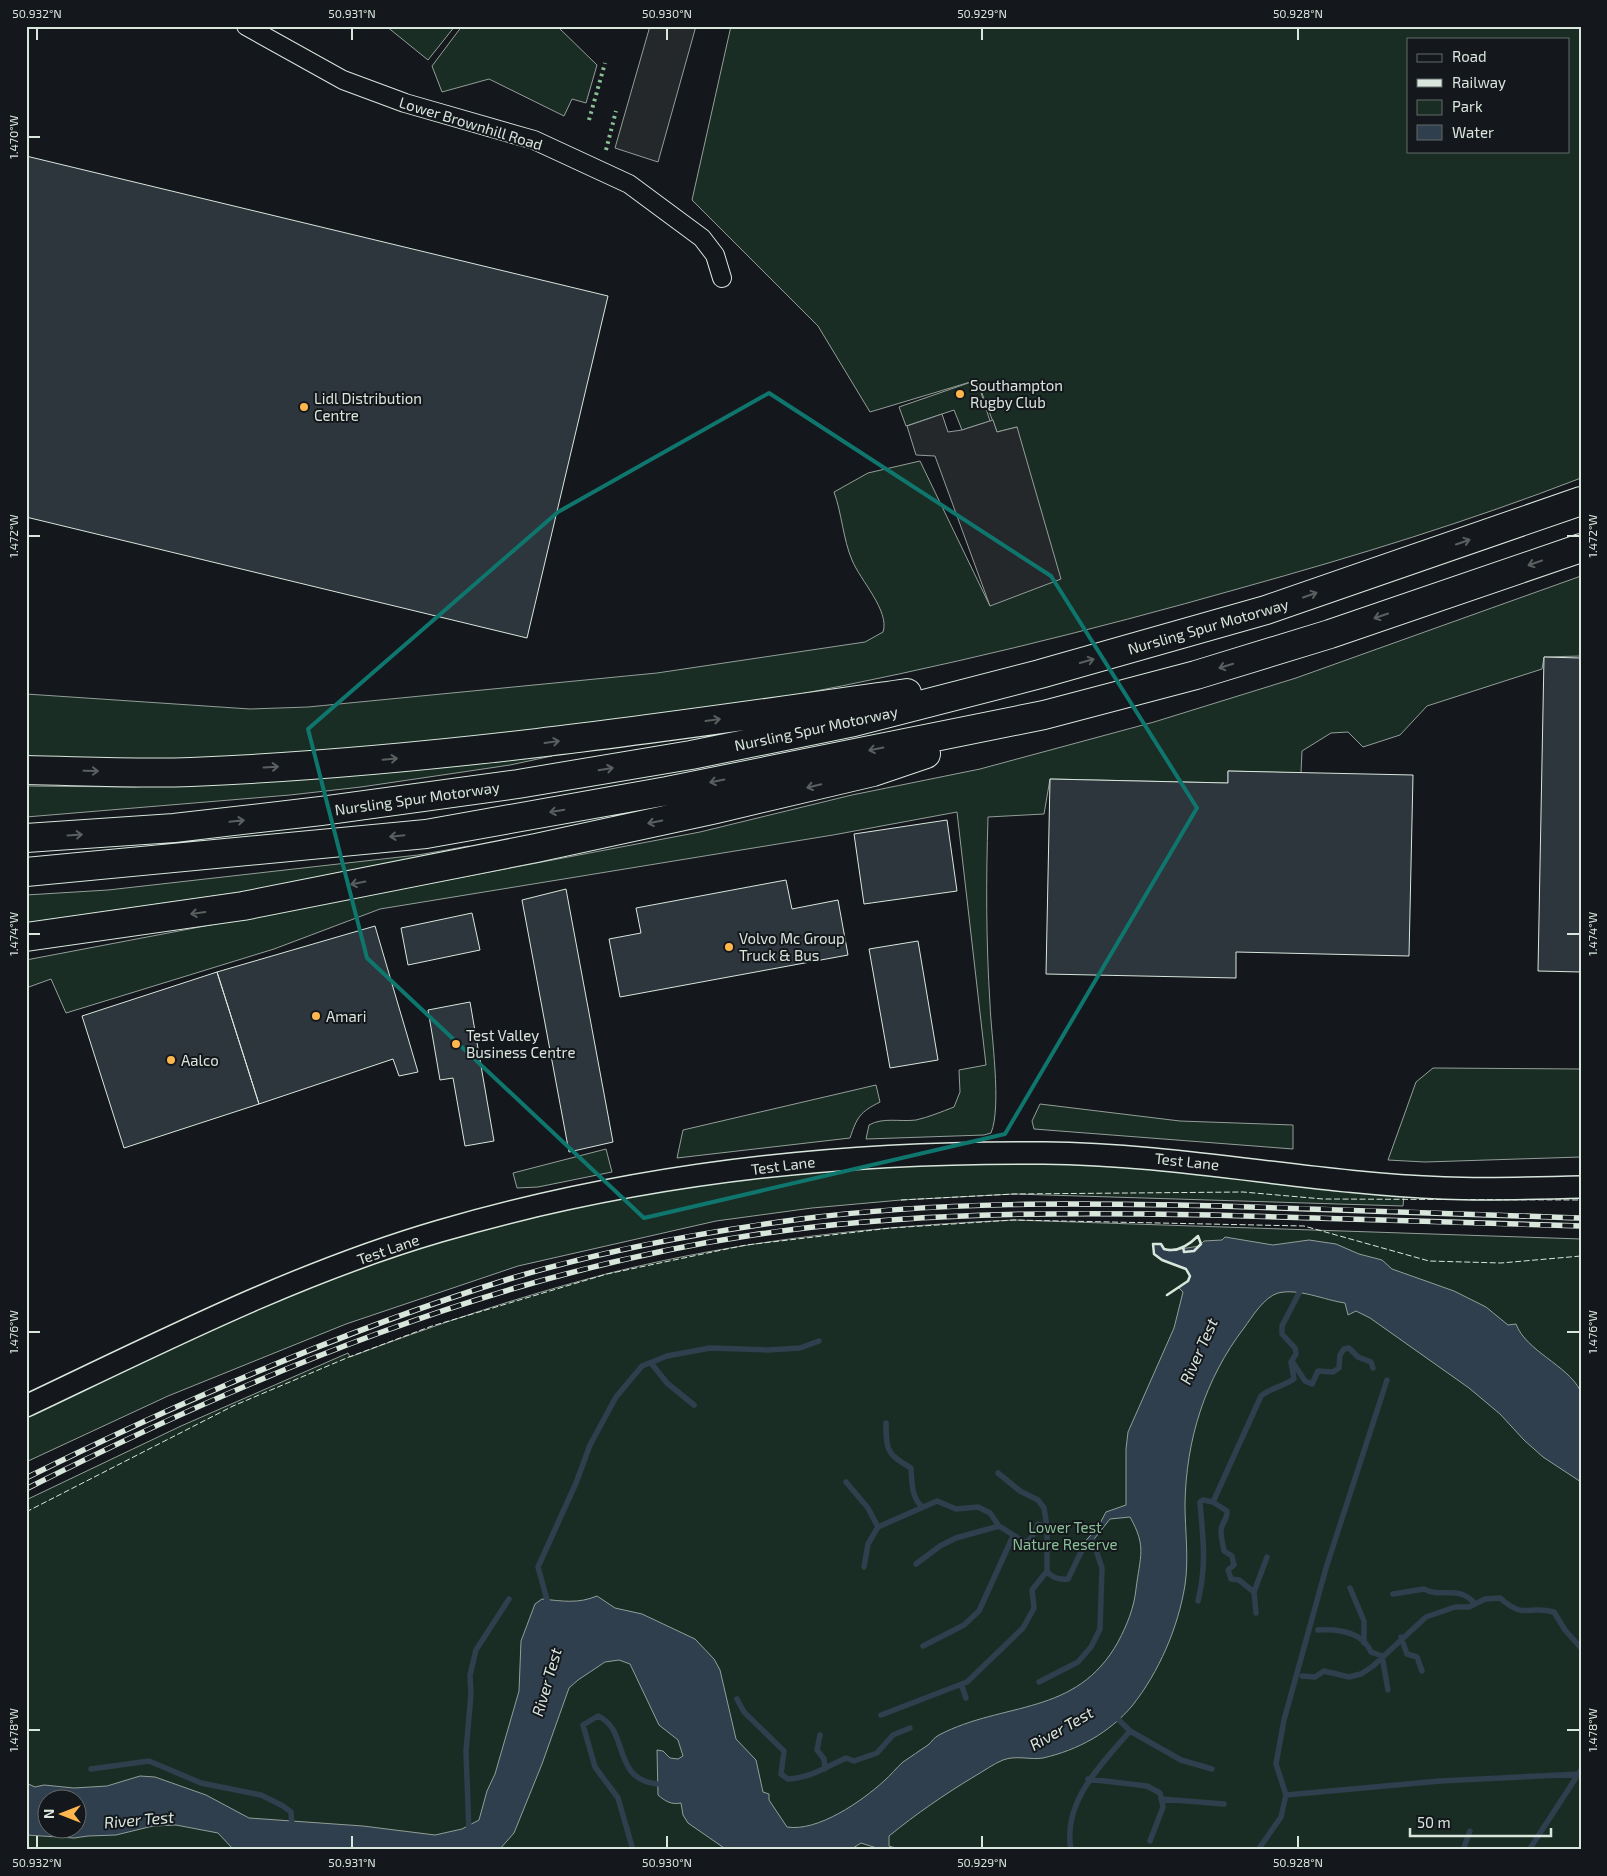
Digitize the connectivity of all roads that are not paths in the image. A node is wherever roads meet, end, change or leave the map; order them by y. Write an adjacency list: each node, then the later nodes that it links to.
1 (246, 26): 2 (street, Lower Brownhill Road)
2 (722, 278)
3 (1581, 501): 5 (highway, Nursling Spur Motorway, one-way to 3)
4 (1581, 548): 6 (highway, one-way to 6)
5 (1040, 674): 7 (highway, one-way to 5); 8 (highway, Nursling Spur Motorway, one-way to 5)
6 (1044, 716): 9 (highway, one-way to 9); 10 (highway, one-way to 10)
7 (26, 770)
8 (26, 838)
9 (26, 872)
10 (26, 937)
11 (1581, 1187): 12 (street, Test Lane)
12 (26, 1406)

